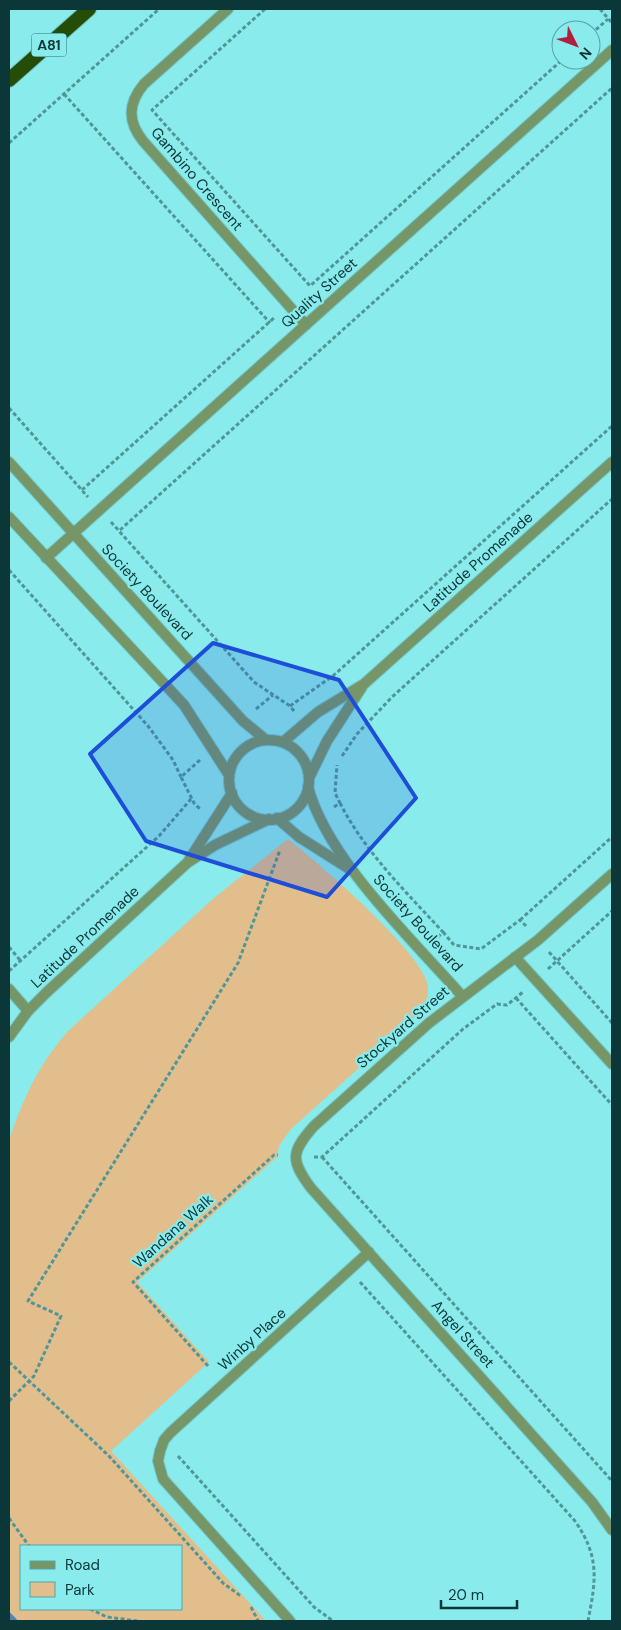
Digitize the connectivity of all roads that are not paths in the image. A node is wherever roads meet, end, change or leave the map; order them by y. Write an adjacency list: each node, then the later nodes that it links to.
1 (89, 9): 4 (highway, A81)
2 (228, 9): 5 (street, Gambino Crescent)
3 (612, 50): 5 (street, Quality Street)
4 (9, 80)
5 (306, 325): 9 (street, Quality Street)
6 (9, 462): 9 (street, Society Boulevard)
7 (612, 462): 11 (street, Latitude Promenade)
8 (9, 517): 10 (street)
9 (73, 534): 10 (street, Quality Street); 12 (street, Society Boulevard)
10 (46, 558): 14 (street)
11 (364, 684): 13 (street, Latitude Promenade); 15 (street, Latitude Promenade)
12 (266, 740): 13 (street); 14 (street)
13 (283, 742): 15 (street)
14 (229, 775): 16 (street)
15 (309, 782): 17 (street); 19 (street, Society Boulevard)
16 (232, 793): 17 (street); 18 (street, Latitude Promenade)
17 (273, 819): 18 (street, Latitude Promenade); 19 (street, Society Boulevard)
18 (187, 863): 24 (street, Latitude Promenade)
19 (351, 870): 23 (street, Society Boulevard)
20 (612, 874): 21 (street, Stockyard Street)
21 (515, 957): 23 (street, Stockyard Street); 26 (street)
22 (9, 990): 24 (street)
23 (462, 996): 27 (street, Stockyard Street)
24 (28, 1011): 25 (street, Latitude Promenade)
25 (9, 1037)
26 (612, 1064)
27 (295, 1157): 28 (street, Angel Street)
28 (369, 1252): 29 (street, Angel Street); 30 (street, Winby Place)
29 (612, 1530)
30 (290, 1621)

